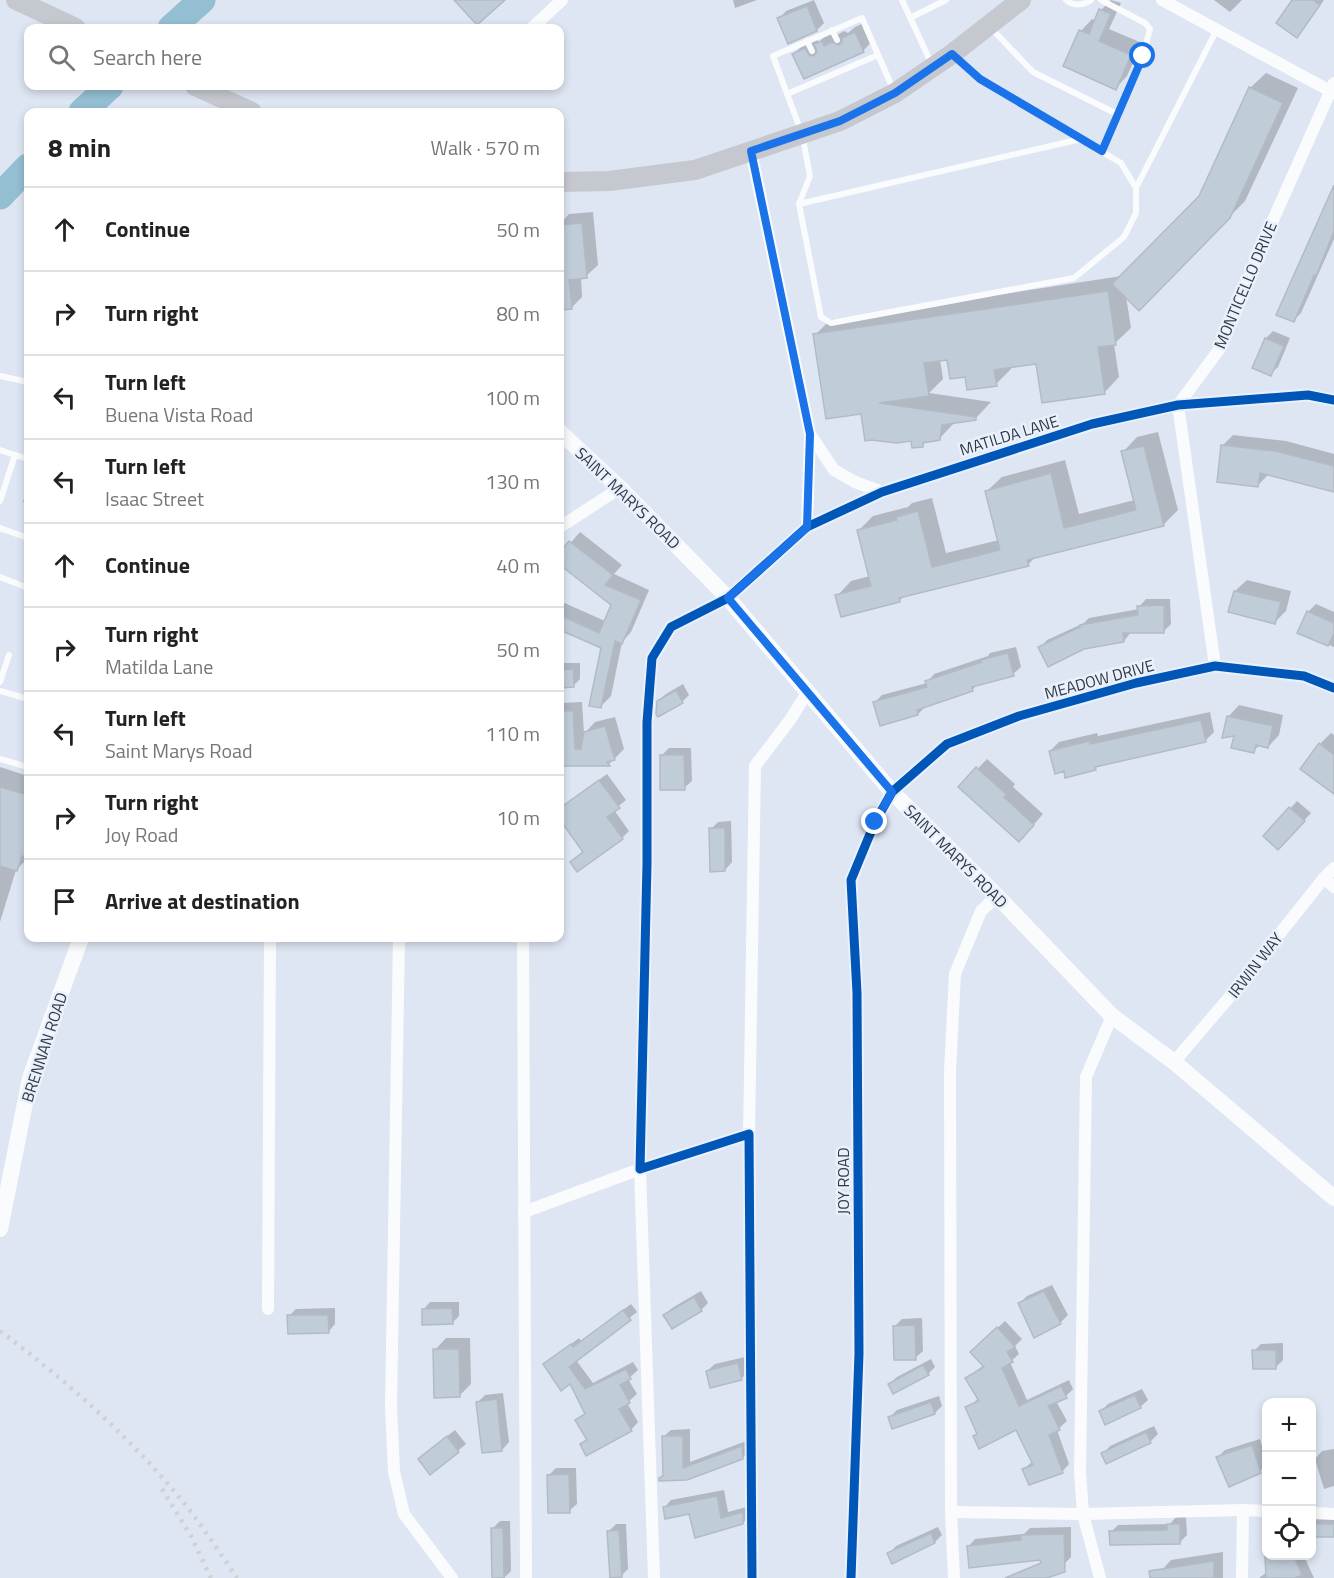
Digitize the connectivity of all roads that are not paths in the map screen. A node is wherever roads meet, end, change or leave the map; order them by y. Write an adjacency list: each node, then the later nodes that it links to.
1 (16, 0): 11 (main road)
2 (562, 0): 12 (street)
3 (902, 0): 10 (lane)
4 (944, 0): 10 (lane)
5 (1021, 0): 13 (main road)
6 (1066, 0): 7 (lane)
7 (1091, 0)
8 (1101, 0): 31 (lane)
9 (1162, 0): 15 (street)
10 (910, 18): 23 (lane)
11 (67, 24)
12 (536, 24)
13 (988, 26): 19 (main road); 31 (lane)
14 (832, 30): 16 (lane); 17 (lane); 20 (lane)
15 (1216, 31): 26 (street); 37 (lane)
16 (837, 40)
17 (807, 41): 18 (lane); 29 (lane)
18 (812, 51)
19 (952, 54): 23 (main road); 33 (lane)
20 (878, 55): 22 (lane); 28 (lane)
21 (846, 60): 22 (lane)
22 (850, 67): 25 (lane)
23 (933, 67): 28 (main road)
24 (822, 70): 25 (lane)
25 (825, 78): 29 (lane)
26 (1332, 89): 42 (street, MONTICELLO DRIVE)
27 (201, 90): 30 (main road)
28 (895, 93): 32 (main road)
29 (787, 94): 32 (lane)
30 (227, 106)
31 (1119, 115): 35 (lane)
32 (801, 134): 34 (main road); 38 (lane)
33 (1081, 139): 35 (lane); 38 (lane)
34 (751, 151): 36 (main road); 43 (street)
35 (1102, 151): 37 (lane)
36 (564, 182)
37 (1136, 188): 38 (lane)
38 (799, 204)
39 (0, 376): 40 (lane)
40 (24, 381)
41 (1334, 400): 42 (street, MATILDA LANE)
42 (1178, 405): 49 (street, MATILDA LANE); 59 (street)
43 (810, 434): 49 (street); 52 (street)
44 (564, 436): 48 (main road, SAINT MARYS ROAD)
45 (0, 450): 46 (lane)
46 (15, 455): 47 (lane); 50 (lane)
47 (24, 458)
48 (620, 488): 51 (street); 57 (main road, SAINT MARYS ROAD)
49 (882, 492): 52 (street, MATILDA LANE)
50 (0, 501)
51 (564, 524)
52 (807, 527): 57 (street, MATILDA LANE)
53 (0, 528): 54 (lane)
54 (24, 537)
55 (0, 577): 56 (lane)
56 (24, 586)
57 (728, 598): 63 (main road, SAINT MARYS ROAD); 79 (street, MATILDA LANE)
58 (9, 655): 60 (lane)
59 (1215, 666): 61 (street, MEADOW DRIVE); 67 (street, MEADOW DRIVE)
60 (0, 682)
61 (1334, 688)
62 (0, 691): 64 (lane)
63 (807, 693): 67 (main road, SAINT MARYS ROAD); 78 (street)
64 (24, 698)
65 (0, 759): 66 (lane)
66 (24, 766)
67 (892, 792): 71 (main road, SAINT MARYS ROAD); 94 (street, JOY ROAD)
68 (1334, 868): 69 (street, IRWIN WAY)
69 (1324, 878): 70 (street); 77 (street, IRWIN WAY)
70 (1334, 887)
71 (997, 896): 76 (main road, SAINT MARYS ROAD); 86 (street)
72 (80, 942): 82 (main road, BRENNAN ROAD)
73 (270, 942): 83 (street)
74 (399, 942): 90 (street)
75 (524, 942): 81 (street)
76 (1112, 1016): 77 (main road, SAINT MARYS ROAD); 88 (street)
77 (1174, 1062): 80 (main road, SAINT MARYS ROAD)
78 (749, 1134): 79 (street); 93 (street)
79 (640, 1169): 81 (street); 92 (street, MATILDA LANE)
80 (1334, 1198)
81 (524, 1212): 91 (street)
82 (0, 1229)
83 (268, 1309)
84 (1243, 1510): 85 (street); 88 (street); 97 (street)
85 (1262, 1511)
86 (951, 1512): 88 (street); 95 (street)
87 (1316, 1513): 89 (street)
88 (1083, 1514): 96 (street)
89 (1334, 1514)
90 (452, 1578)
91 (526, 1578)
92 (654, 1578)
93 (752, 1578)
94 (851, 1578)
95 (954, 1578)
96 (1100, 1578)
97 (1242, 1578)

